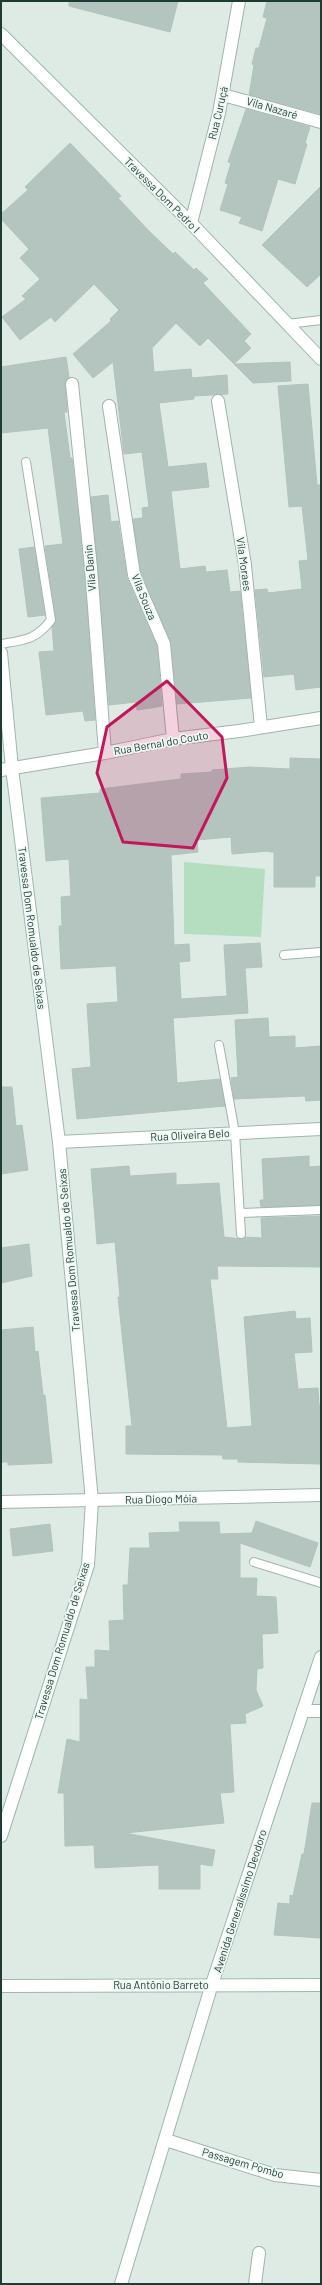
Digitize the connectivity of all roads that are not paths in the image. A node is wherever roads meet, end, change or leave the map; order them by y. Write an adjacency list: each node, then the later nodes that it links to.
1 (239, 1): 3 (street, Rua Curuçá)
2 (1, 34): 5 (street, Travessa Dom Pedro I)
3 (223, 94): 4 (street, Vila Nazaré); 5 (street, Rua Curuçá)
4 (321, 122)
5 (191, 223): 7 (street, Travessa Dom Pedro I)
6 (321, 320): 7 (lane)
7 (287, 324): 8 (street, Travessa Dom Pedro I)
8 (321, 359)
9 (72, 384): 18 (street, Vila Danin)
10 (218, 402): 16 (street, Vila Moraes)
11 (109, 406): 17 (street, Vila Souza)
12 (26, 462): 13 (lane)
13 (1, 644)
14 (1, 653): 19 (street, Travessa Dom Romualdo de Seixas)
15 (321, 718): 16 (street, Rua Bernal do Couto)
16 (261, 727): 17 (street, Rua Bernal do Couto)
17 (173, 739): 18 (street, Rua Bernal do Couto)
18 (105, 753): 19 (street, Rua Bernal do Couto)
19 (7, 769): 25 (street, Travessa Dom Romualdo de Seixas)
20 (321, 952): 21 (lane)
21 (284, 955)
22 (219, 1046): 24 (lane)
23 (321, 1129): 24 (street, Rua Oliveira Belo)
24 (235, 1133): 25 (street, Rua Oliveira Belo); 27 (lane)
25 (59, 1142): 30 (street, Travessa Dom Romualdo de Seixas)
26 (321, 1210): 27 (lane)
27 (240, 1213): 28 (lane)
28 (241, 1234)
29 (321, 1495): 30 (street, Rua Diogo Móia)
30 (92, 1501): 31 (street, Rua Diogo Móia); 37 (street, Travessa Dom Romualdo de Seixas)
31 (1, 1502)
32 (254, 1562): 33 (lane)
33 (321, 1583)
34 (321, 1657): 35 (street, Avenida Generalíssimo Deodoro)
35 (303, 1711): 36 (street); 38 (street, Avenida Generalíssimo Deodoro)
36 (321, 1712)
37 (1, 1836)
38 (212, 1984): 39 (street, Rua Antônio Barreto); 40 (street, Rua Antônio Barreto); 41 (street, Avenida Generalíssimo Deodoro)
39 (321, 1985)
40 (1, 1986)
41 (166, 2140): 42 (street, Passagem Pombo); 44 (street, Avenida Generalíssimo Deodoro)
42 (321, 2180)
43 (260, 2254): 45 (street)
44 (121, 2284)
45 (254, 2284)

